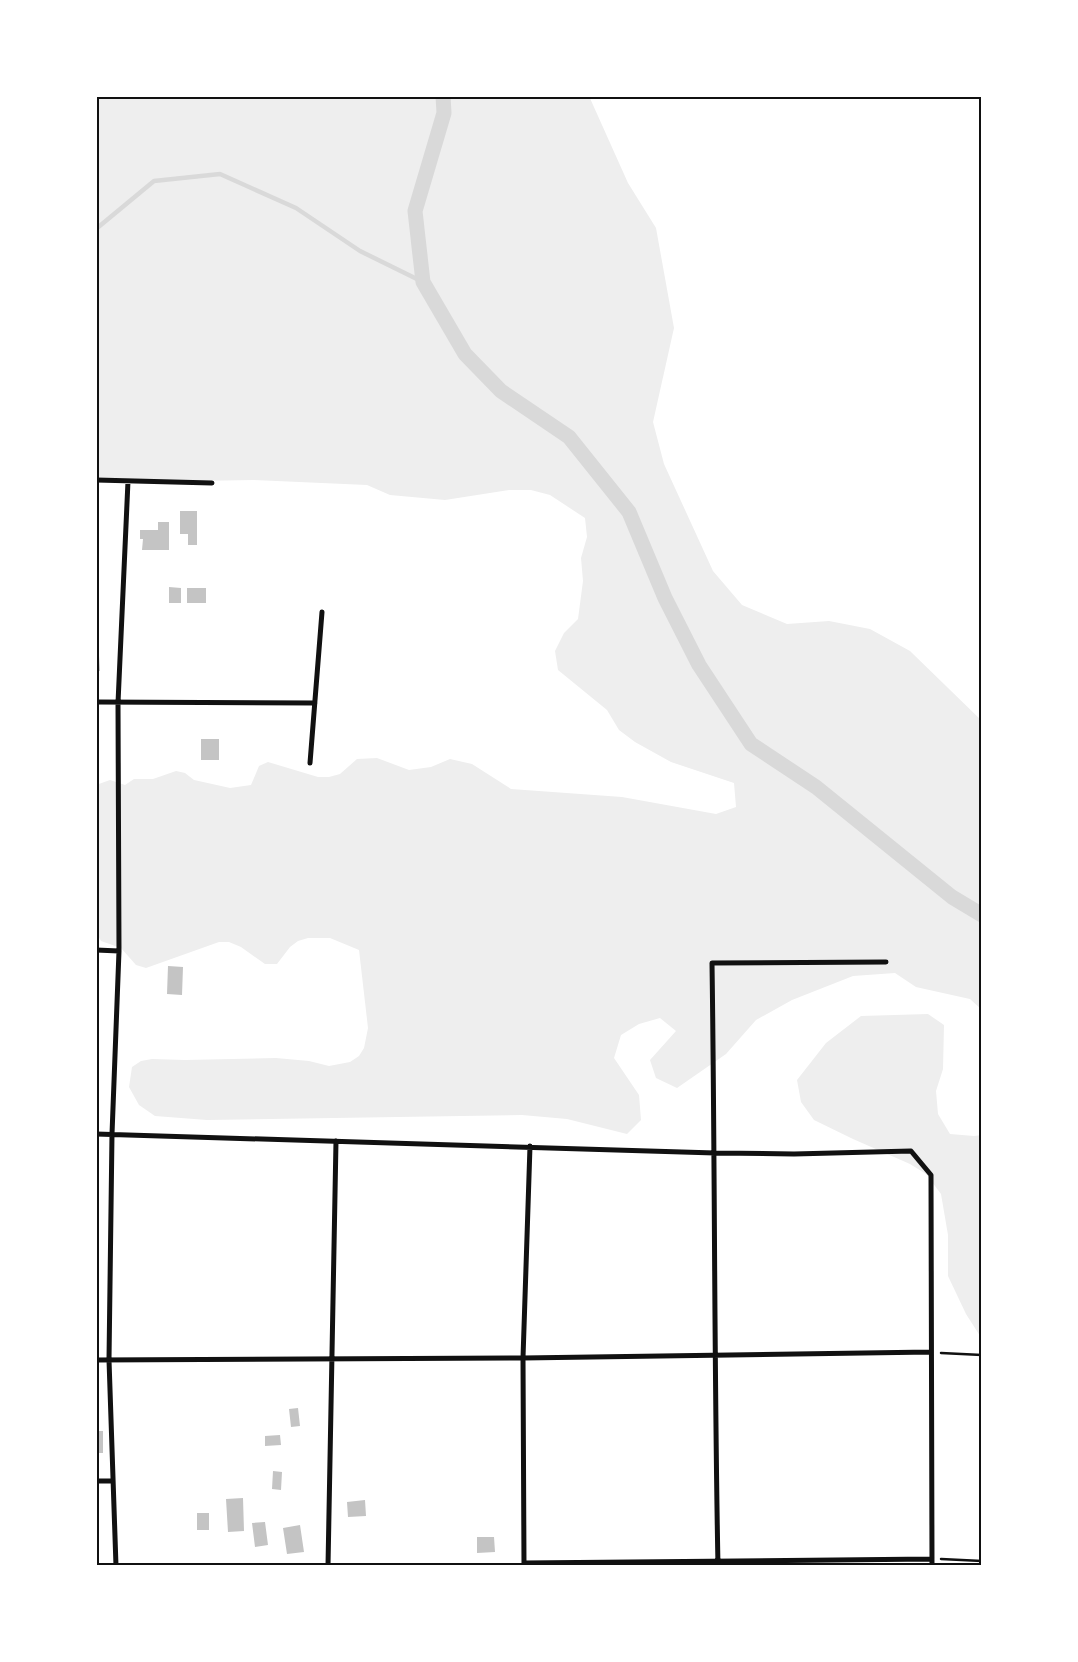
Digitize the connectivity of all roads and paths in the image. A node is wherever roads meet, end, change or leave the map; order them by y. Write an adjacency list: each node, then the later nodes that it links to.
1 (96, 480): 2 (street)
2 (128, 481): 3 (street); 6 (street)
3 (212, 483)
4 (322, 612): 7 (street)
5 (96, 702): 6 (street)
6 (118, 703): 7 (street); 10 (street)
7 (315, 704): 8 (street)
8 (310, 762)
9 (96, 950): 10 (street)
10 (119, 951): 13 (street)
11 (886, 962): 16 (street)
12 (96, 1134): 13 (street)
13 (112, 1134): 14 (street); 23 (street)
14 (336, 1140): 15 (street); 21 (street)
15 (530, 1146): 16 (street); 20 (street)
16 (714, 1153): 17 (street); 19 (street)
17 (931, 1352): 18 (path); 19 (street); 26 (street)
18 (982, 1355)
19 (714, 1356): 20 (street); 29 (street)
20 (523, 1358): 21 (street); 28 (street)
21 (332, 1359): 23 (street); 31 (street)
22 (96, 1360): 23 (street)
23 (108, 1360): 25 (street)
24 (96, 1481): 25 (street)
25 (113, 1481): 30 (street)
26 (932, 1559): 27 (path); 29 (street); 32 (street)
27 (982, 1562)
28 (524, 1564): 29 (street)
29 (718, 1564)
30 (116, 1566)
31 (328, 1566)
32 (932, 1566)

